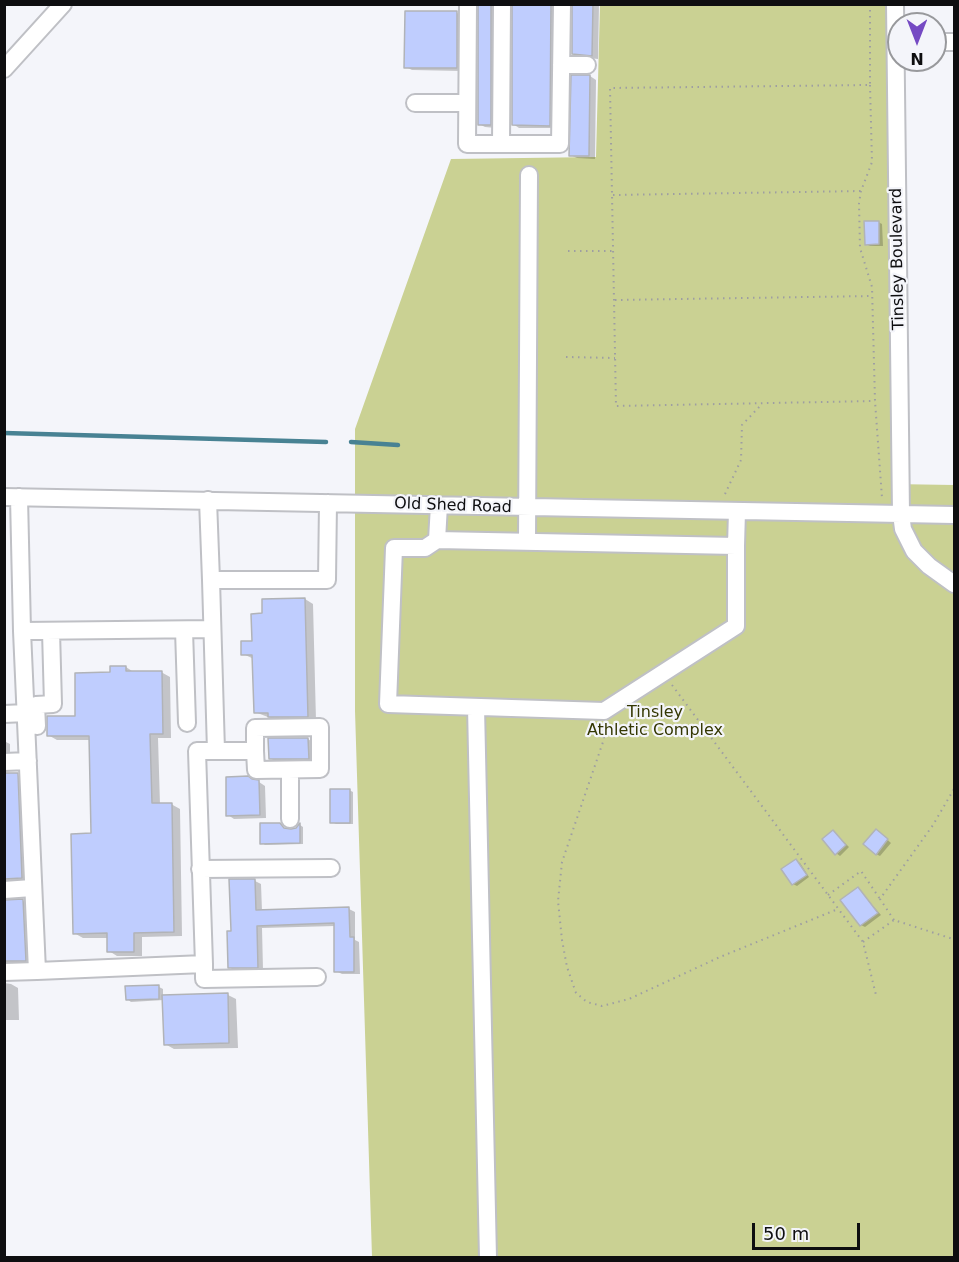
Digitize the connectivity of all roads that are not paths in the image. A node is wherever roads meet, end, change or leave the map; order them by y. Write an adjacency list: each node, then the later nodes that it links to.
1 (63, 4): 7 (street)
2 (468, 4): 10 (street)
3 (502, 4): 11 (street)
4 (562, 4): 5 (street)
5 (561, 65): 6 (street); 11 (street)
6 (587, 65)
7 (4, 69)
8 (897, 72): 19 (street, Tinsley Boulevard)
9 (415, 103): 10 (street)
10 (467, 103): 11 (street)
11 (501, 144)
12 (529, 175): 17 (street)
13 (12, 497): 14 (street, Old Shed Road); 24 (street)
14 (208, 500): 15 (street, Old Shed Road); 25 (street)
15 (328, 503): 16 (street, Old Shed Road); 25 (street)
16 (439, 505): 17 (street, Old Shed Road); 21 (street)
17 (527, 508): 18 (street, Old Shed Road); 22 (street)
18 (729, 511): 19 (street, Old Shed Road); 23 (street)
19 (900, 514): 20 (street, Old Shed Road); 26 (street, Tinsley Boulevard)
20 (954, 515)
21 (437, 540): 22 (street); 31 (street)
22 (526, 542): 23 (street)
23 (736, 546): 31 (street)
24 (13, 568): 29 (street)
25 (211, 580): 27 (street)
26 (954, 584)
27 (212, 629): 28 (street); 36 (street)
28 (184, 630): 30 (street); 34 (street)
29 (22, 631): 30 (street); 32 (street)
30 (51, 631): 35 (street)
31 (476, 708): 50 (street)
32 (26, 713): 33 (street); 38 (street)
33 (4, 714)
34 (187, 723)
35 (37, 732)
36 (216, 751): 37 (street); 43 (street)
37 (255, 751): 40 (street); 40 (street)
38 (28, 761): 39 (street); 44 (street)
39 (4, 762)
40 (290, 770): 41 (street)
41 (290, 819)
42 (331, 868): 43 (street)
43 (200, 869): 46 (street)
44 (32, 888): 45 (street); 47 (street)
45 (4, 890)
46 (204, 964): 47 (street); 49 (street)
47 (36, 971): 48 (street)
48 (4, 972)
49 (317, 977)
50 (488, 1257)

